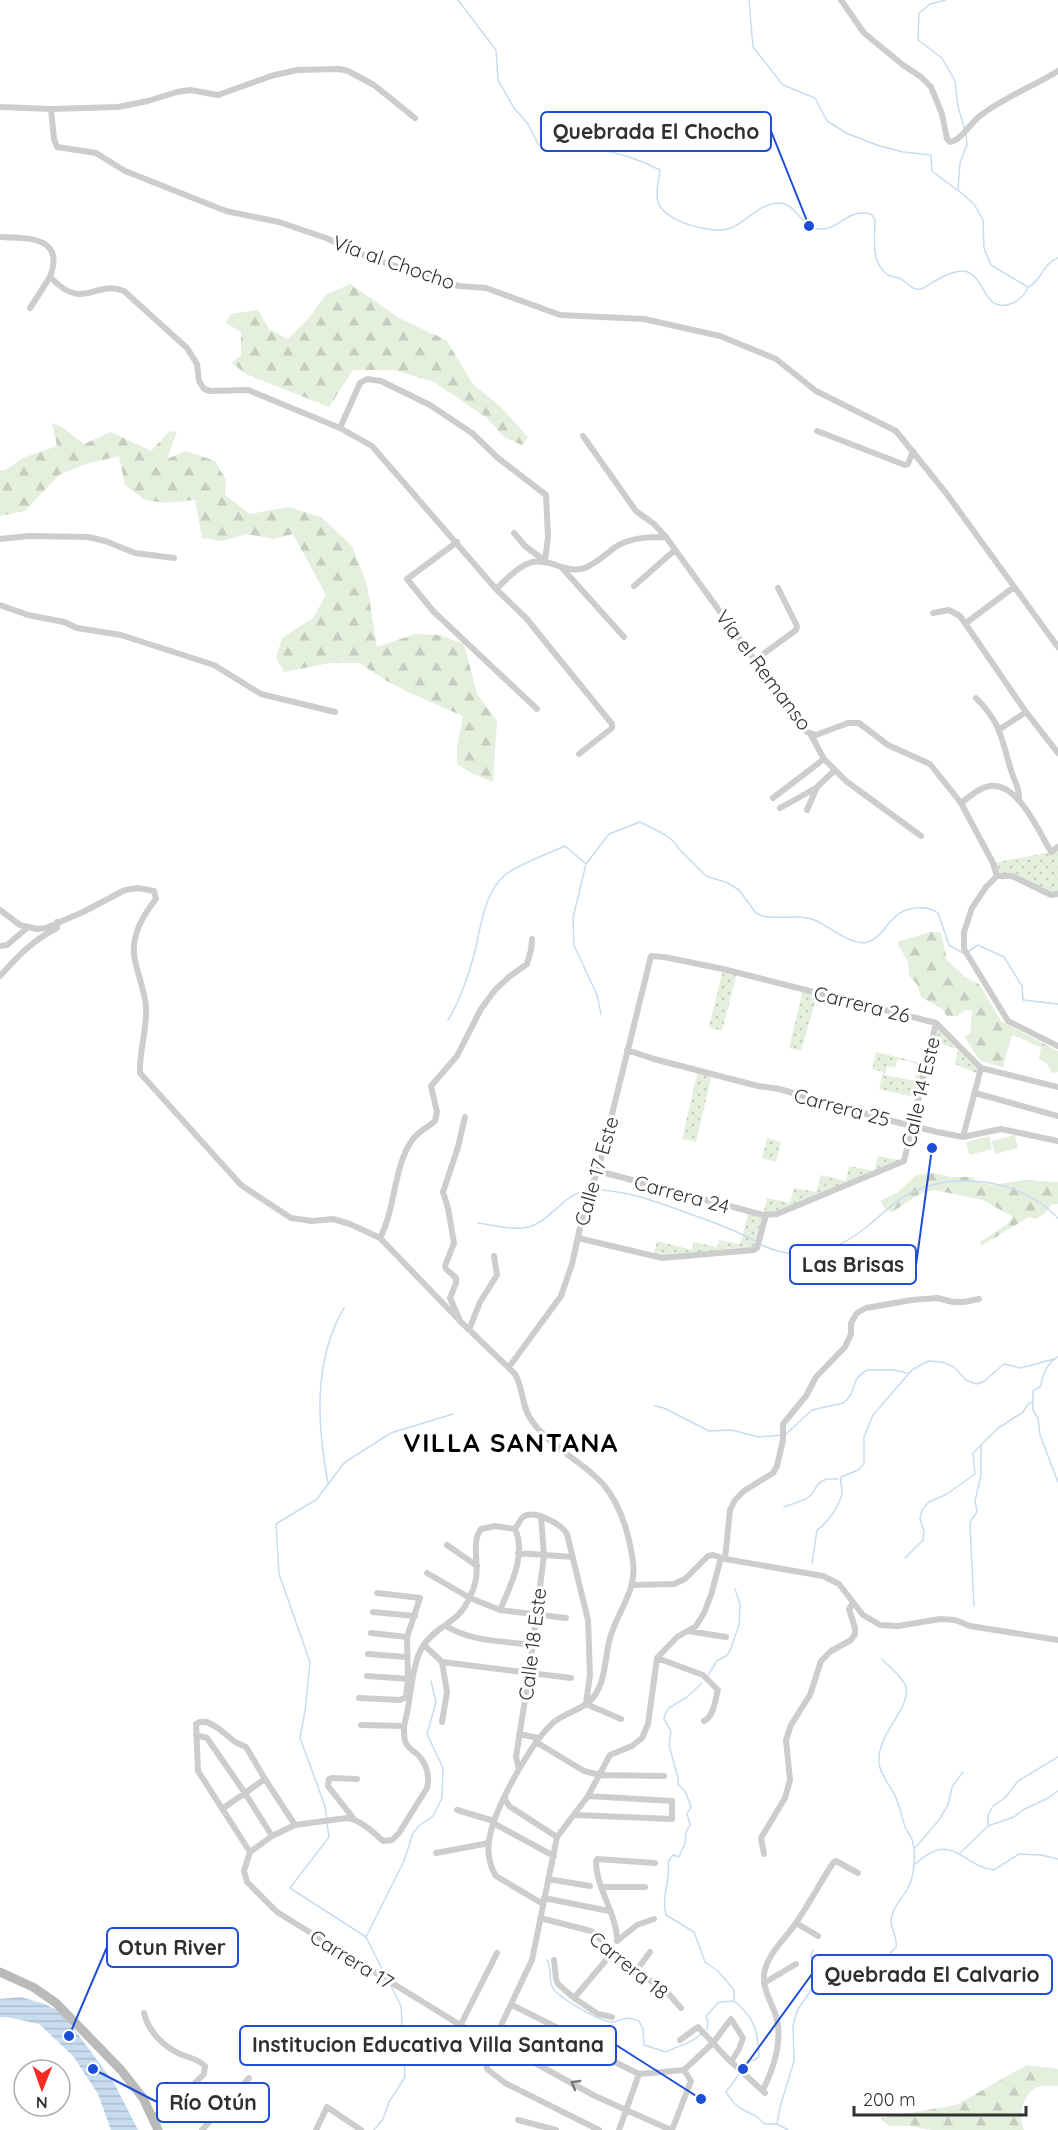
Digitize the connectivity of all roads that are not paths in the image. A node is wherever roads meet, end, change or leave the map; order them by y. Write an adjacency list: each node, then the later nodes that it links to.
1 (841, 0): 2 (street)
2 (1058, 71)
3 (0, 107): 4 (street)
4 (51, 109): 5 (street); 12 (street, Vía al Chocho)
5 (415, 118)
6 (0, 237): 7 (street)
7 (50, 277): 8 (street); 9 (street)
8 (30, 308)
9 (340, 428): 16 (street); 19 (street)
10 (817, 431): 12 (street)
11 (583, 436): 14 (street, Vía el Remanso)
12 (913, 451): 22 (street)
13 (514, 533): 19 (street)
14 (666, 537): 17 (street, Vía el Remanso); 20 (street)
15 (0, 539): 18 (street)
16 (457, 542): 24 (street); 32 (street)
17 (675, 550): 21 (street); 30 (street, Vía el Remanso)
18 (174, 558)
19 (545, 561): 20 (street); 24 (street)
20 (563, 568): 28 (street)
21 (634, 586)
22 (1014, 586): 27 (street); 29 (street)
23 (778, 588): 30 (street)
24 (496, 589): 38 (street)
25 (0, 605): 33 (street)
26 (933, 614): 27 (street)
27 (966, 623): 34 (street)
28 (624, 637)
29 (1058, 647)
30 (755, 660): 36 (street, Vía el Remanso)
31 (976, 698): 35 (street)
32 (537, 710)
33 (335, 712)
34 (1026, 712): 35 (street); 37 (street)
35 (1000, 729): 43 (street)
36 (811, 735): 39 (street); 44 (street, Vía el Remanso)
37 (1058, 753)
38 (579, 754)
39 (824, 759): 40 (street); 42 (street)
40 (836, 770): 41 (street); 47 (street)
41 (817, 787): 45 (street); 46 (street)
42 (772, 798)
43 (1019, 800): 44 (street); 48 (street)
44 (962, 803): 49 (street, Vía el Remanso)
45 (780, 808)
46 (807, 810)
47 (921, 836)
48 (1058, 847)
49 (997, 876): 50 (street); 59 (street)
50 (1058, 894)
51 (0, 910): 53 (street)
52 (57, 922): 53 (street); 57 (street); 71 (street)
53 (27, 928): 55 (street)
54 (532, 939): 71 (street)
55 (0, 946)
56 (650, 959): 58 (street, Carrera 26); 60 (street, Calle 17 Este)
57 (0, 976)
58 (936, 1023): 61 (street, Carrera 26); 66 (street, Calle 14 Este)
59 (1058, 1046)
60 (627, 1050): 66 (street, Carrera 25); 69 (street, Calle 17 Este)
61 (981, 1068): 62 (street); 63 (street)
62 (1058, 1087)
63 (975, 1093): 64 (street); 67 (street)
64 (1058, 1116)
65 (465, 1117): 75 (street)
66 (912, 1125): 67 (street, Carrera 25); 70 (street, Calle 14 Este)
67 (963, 1137): 68 (street, Carrera 25)
68 (1058, 1141)
69 (598, 1171): 70 (street, Carrera 24); 72 (street, Calle 17 Este)
70 (766, 1215): 72 (street)
71 (380, 1238): 75 (street)
72 (578, 1238): 77 (street, Calle 17 Este)
73 (494, 1256): 76 (street)
74 (979, 1299): 84 (street)
75 (460, 1321): 76 (street)
76 (469, 1330): 77 (street)
77 (509, 1367): 87 (street)
78 (541, 1517): 79 (street); 82 (street, Calle 18 Este); 83 (street)
79 (515, 1529): 81 (street); 85 (street)
80 (447, 1545): 85 (street)
81 (518, 1553): 82 (street); 91 (street)
82 (544, 1555): 83 (street); 93 (street, Calle 18 Este)
83 (572, 1557): 113 (street)
84 (723, 1558): 87 (street); 90 (street); 97 (street)
85 (477, 1566): 89 (street)
86 (428, 1573): 89 (street)
87 (632, 1585): 113 (street)
88 (377, 1593): 94 (street)
89 (470, 1598): 91 (street); 96 (street)
90 (853, 1603): 101 (street); 141 (street)
91 (500, 1610): 93 (street)
92 (373, 1612): 94 (street)
93 (536, 1614): 95 (street); 103 (street, Calle 18 Este)
94 (415, 1616): 99 (street)
95 (566, 1618)
96 (446, 1626): 102 (street); 103 (street)
97 (688, 1631): 100 (street); 106 (street)
98 (371, 1633): 99 (street)
99 (407, 1637): 105 (street)
100 (726, 1637)
101 (1058, 1640)
102 (424, 1645): 107 (street); 111 (street)
103 (533, 1645): 108 (street, Calle 18 Este)
104 (368, 1654): 105 (street)
105 (406, 1657): 111 (street)
106 (657, 1658): 115 (street); 123 (street)
107 (442, 1662): 108 (street); 116 (street)
108 (530, 1674): 110 (street); 119 (street, Calle 18 Este)
109 (367, 1676): 111 (street)
110 (571, 1678)
111 (411, 1679): 112 (street); 118 (street)
112 (359, 1698)
113 (586, 1704): 114 (street); 121 (street)
114 (621, 1719)
115 (704, 1721)
116 (441, 1722)
117 (361, 1725): 118 (street)
118 (404, 1726): 133 (street)
119 (519, 1734): 121 (street); 122 (street, Calle 18 Este)
120 (196, 1735): 125 (street); 127 (street); 130 (street)
121 (537, 1740): 122 (street); 123 (street)
122 (519, 1769): 129 (street)
123 (600, 1775): 124 (street); 128 (street)
124 (664, 1776)
125 (265, 1779): 127 (street); 135 (street)
126 (357, 1779): 133 (street)
127 (245, 1793): 130 (street); 136 (street)
128 (588, 1796): 132 (street); 132 (street)
129 (505, 1799): 134 (street); 137 (street)
130 (222, 1809): 139 (street)
131 (457, 1810): 134 (street)
132 (575, 1815): 137 (street)
133 (354, 1819): 135 (street)
134 (494, 1822): 138 (street); 142 (street)
135 (296, 1825): 136 (street)
136 (272, 1836): 139 (street)
137 (557, 1838): 142 (street)
138 (489, 1843): 140 (street); 149 (street)
139 (250, 1852): 168 (street, Carrera 17)
140 (436, 1853)
141 (764, 1854)
142 (554, 1856): 145 (street)
143 (655, 1863): 147 (street)
144 (858, 1873): 153 (street)
145 (548, 1879): 146 (street); 149 (street)
146 (590, 1886)
147 (601, 1887): 148 (street); 150 (street)
148 (645, 1887)
149 (544, 1901): 150 (street); 151 (street)
150 (609, 1911): 152 (street)
151 (540, 1918): 155 (street, Carrera 18); 164 (street)
152 (654, 1919)
153 (796, 1923): 154 (street); 162 (street)
154 (818, 1936)
155 (613, 1952): 160 (street, Carrera 18); 163 (street)
156 (650, 1952): 160 (street)
157 (496, 1953): 168 (street)
158 (554, 1960): 163 (street)
159 (796, 1964): 162 (street)
160 (636, 1971): 165 (street, Carrera 18)
161 (0, 1972): 177 (street)
162 (764, 1983): 172 (street)
163 (573, 1998): 167 (street)
164 (512, 2005): 170 (street); 174 (street)
165 (681, 2008)
166 (144, 2013): 177 (street)
167 (612, 2017)
168 (460, 2026): 170 (street, Carrera 17)
169 (680, 2040): 171 (street)
170 (492, 2042): 176 (street, Carrera 17, one-way to 170); 184 (street)
171 (713, 2043): 172 (street); 172 (street); 173 (street)
172 (730, 2062)
173 (684, 2070): 174 (street); 186 (street)
174 (639, 2074): 176 (street)
175 (249, 2078): 180 (street)
176 (627, 2111): 185 (street); 186 (street, Carrera 17)
177 (152, 2117): 179 (street)
178 (518, 2120): 183 (street)
179 (158, 2130)
180 (202, 2130)
181 (316, 2130): 182 (street)
182 (362, 2130)
183 (556, 2130)
184 (599, 2130)
185 (619, 2130)
186 (671, 2130)

